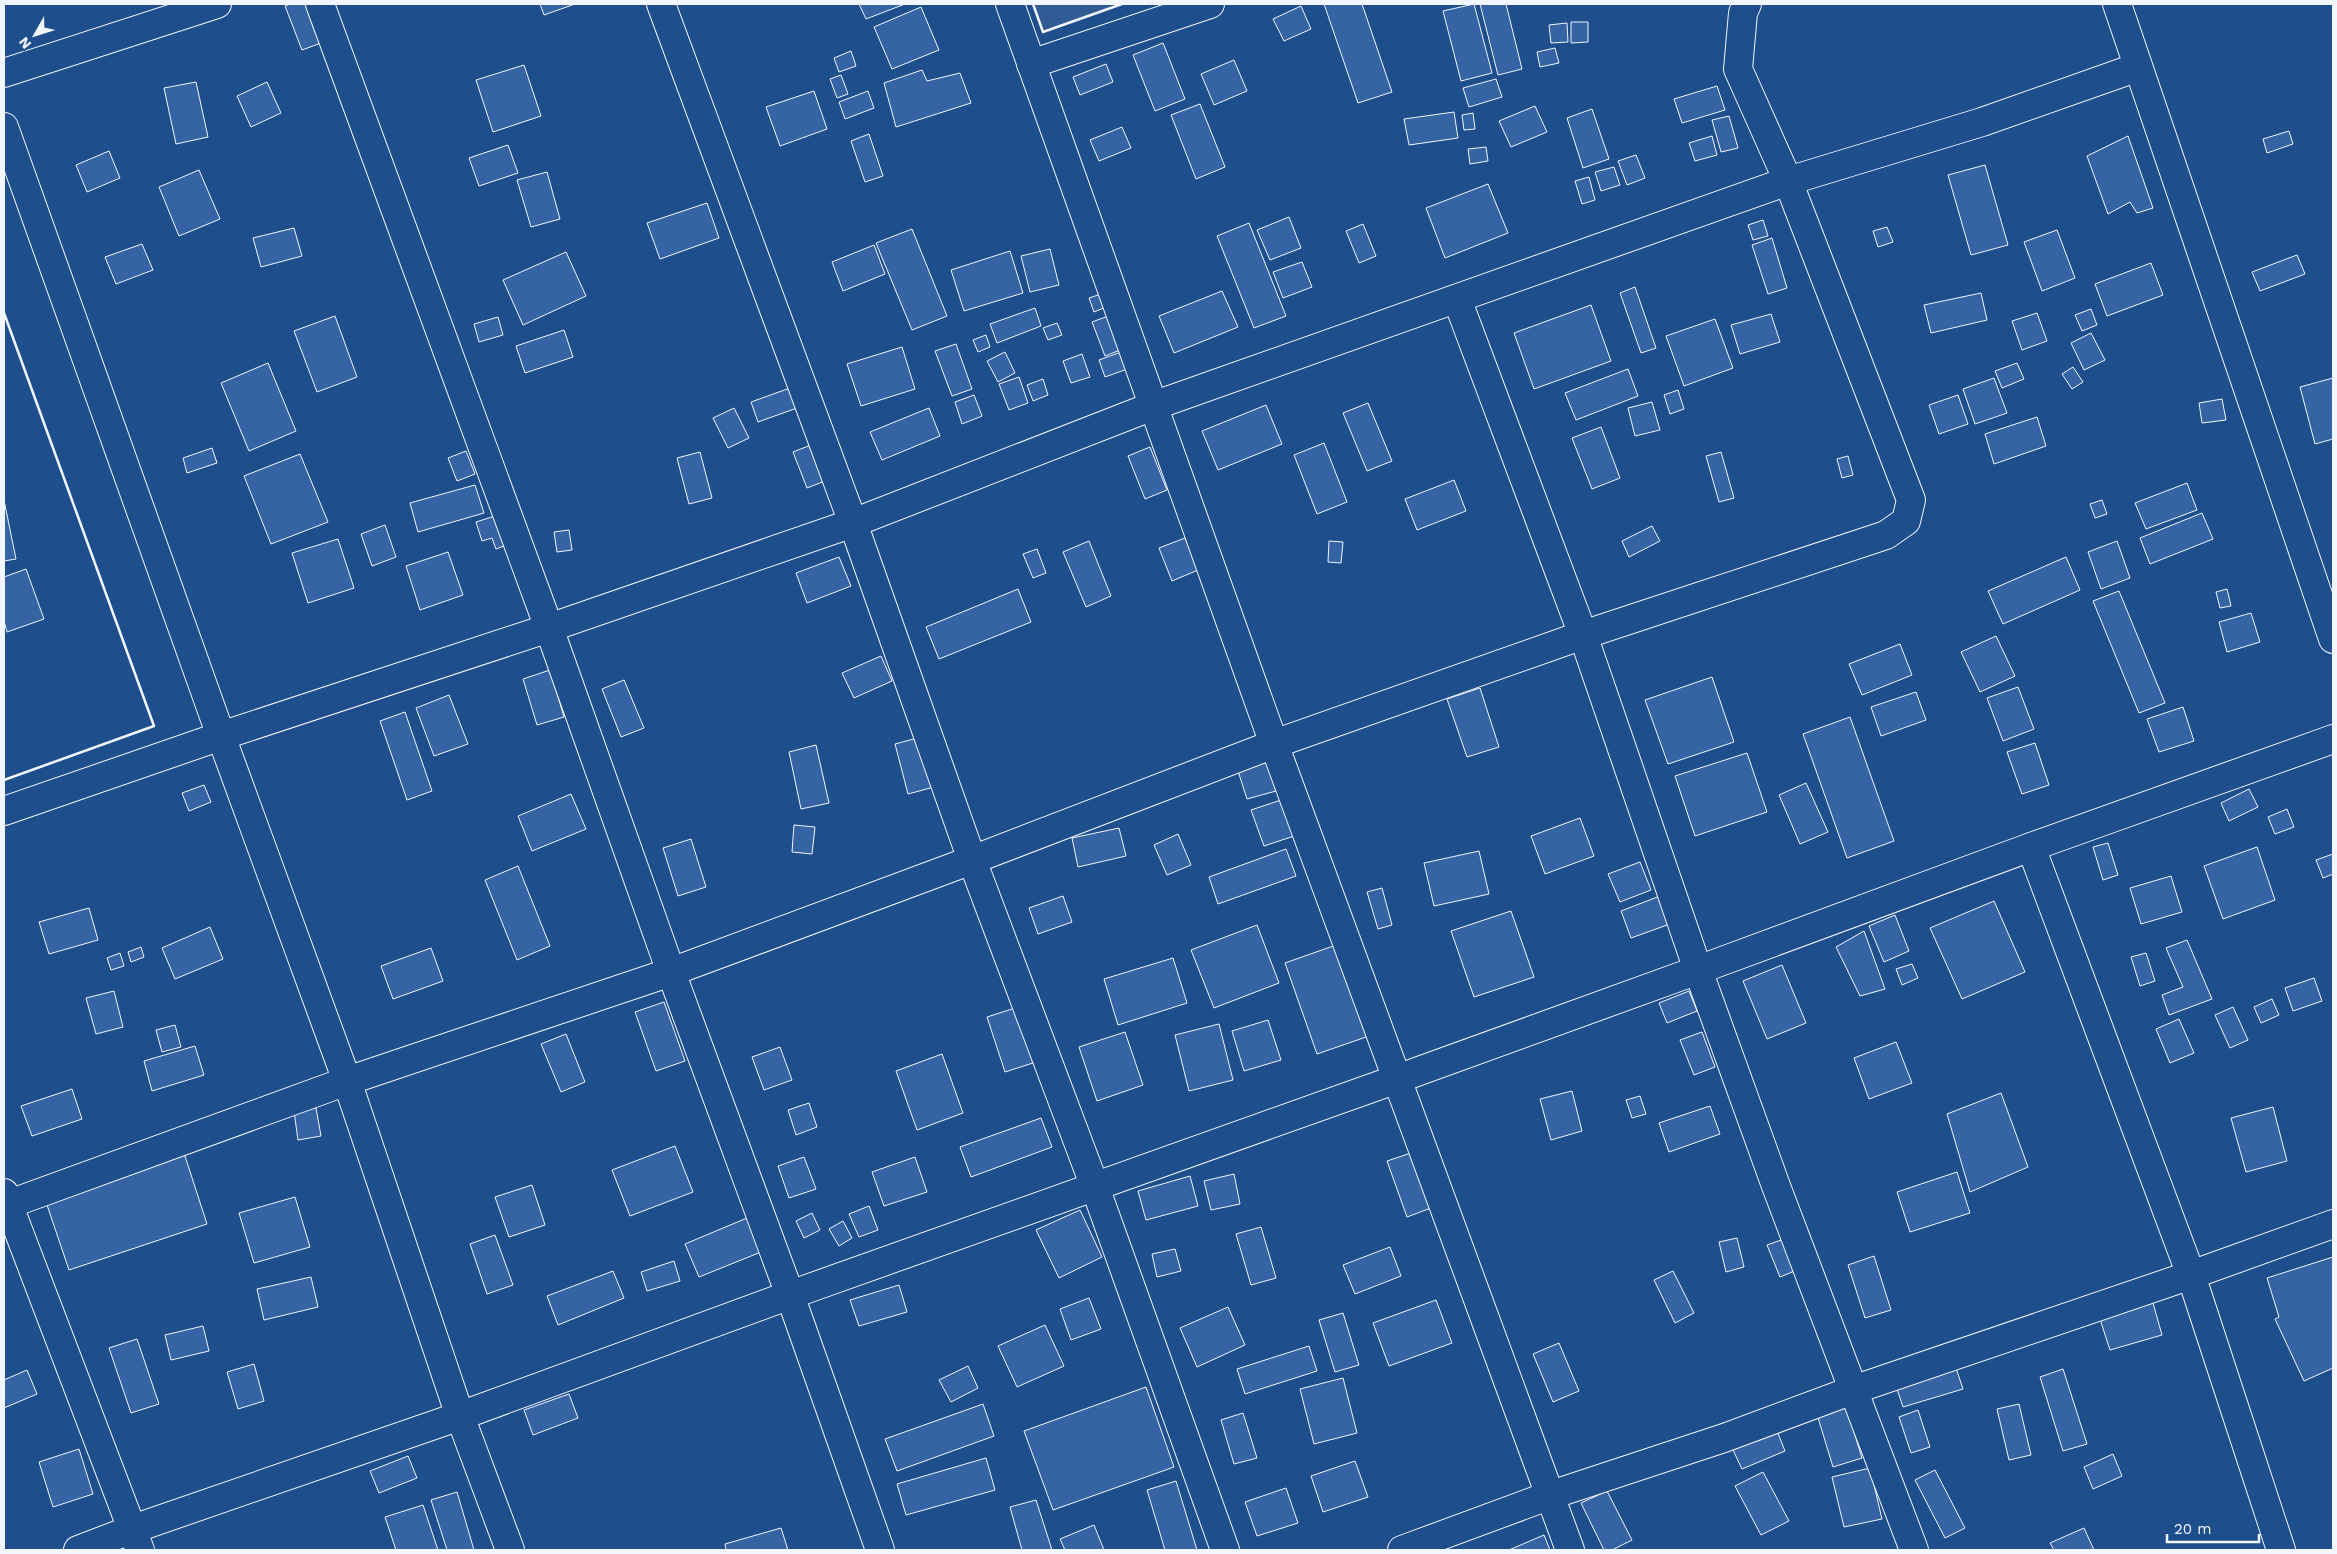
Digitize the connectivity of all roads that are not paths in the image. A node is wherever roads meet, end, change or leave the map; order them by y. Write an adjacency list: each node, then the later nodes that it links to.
1 (217, 4): 10 (street)
2 (320, 4): 16 (street)
3 (661, 4): 15 (street)
4 (1010, 4): 8 (street)
5 (1210, 4): 8 (street)
6 (2117, 4): 9 (street)
7 (1742, 7): 12 (street)
8 (1031, 64): 14 (street)
9 (2138, 67): 12 (street); 18 (street)
10 (4, 74)
11 (4, 127): 19 (street)
12 (1788, 181): 13 (street); 17 (street)
13 (1457, 299): 14 (street); 17 (street)
14 (1154, 406): 15 (street); 21 (street)
15 (853, 523): 16 (street); 24 (street)
16 (549, 628): 19 (street); 26 (street)
17 (1582, 635): 21 (street); 25 (street)
18 (2333, 639)
19 (220, 736): 22 (street); 28 (street)
20 (2333, 739): 23 (street)
21 (1274, 744): 24 (street); 27 (street)
22 (4, 811)
23 (2030, 847): 25 (street); 32 (street)
24 (972, 860): 26 (street); 29 (street)
25 (1698, 970): 27 (street); 34 (street)
26 (671, 972): 28 (street); 33 (street)
27 (1397, 1079): 29 (street); 36 (street)
28 (347, 1081): 30 (street); 35 (street)
29 (1095, 1188): 33 (street); 41 (street)
30 (5, 1202): 37 (street)
31 (2333, 1224): 32 (street)
32 (2191, 1275): 34 (street); 45 (street)
33 (790, 1295): 35 (street); 40 (street)
34 (1853, 1390): 36 (street); 44 (street)
35 (460, 1416): 37 (street); 39 (street)
36 (1548, 1496): 42 (street); 43 (street)
37 (137, 1540): 38 (street)
38 (78, 1550)
39 (510, 1550)
40 (880, 1550)
41 (1225, 1550)
42 (1402, 1550)
43 (1570, 1550)
44 (1914, 1550)
45 (2281, 1550)

